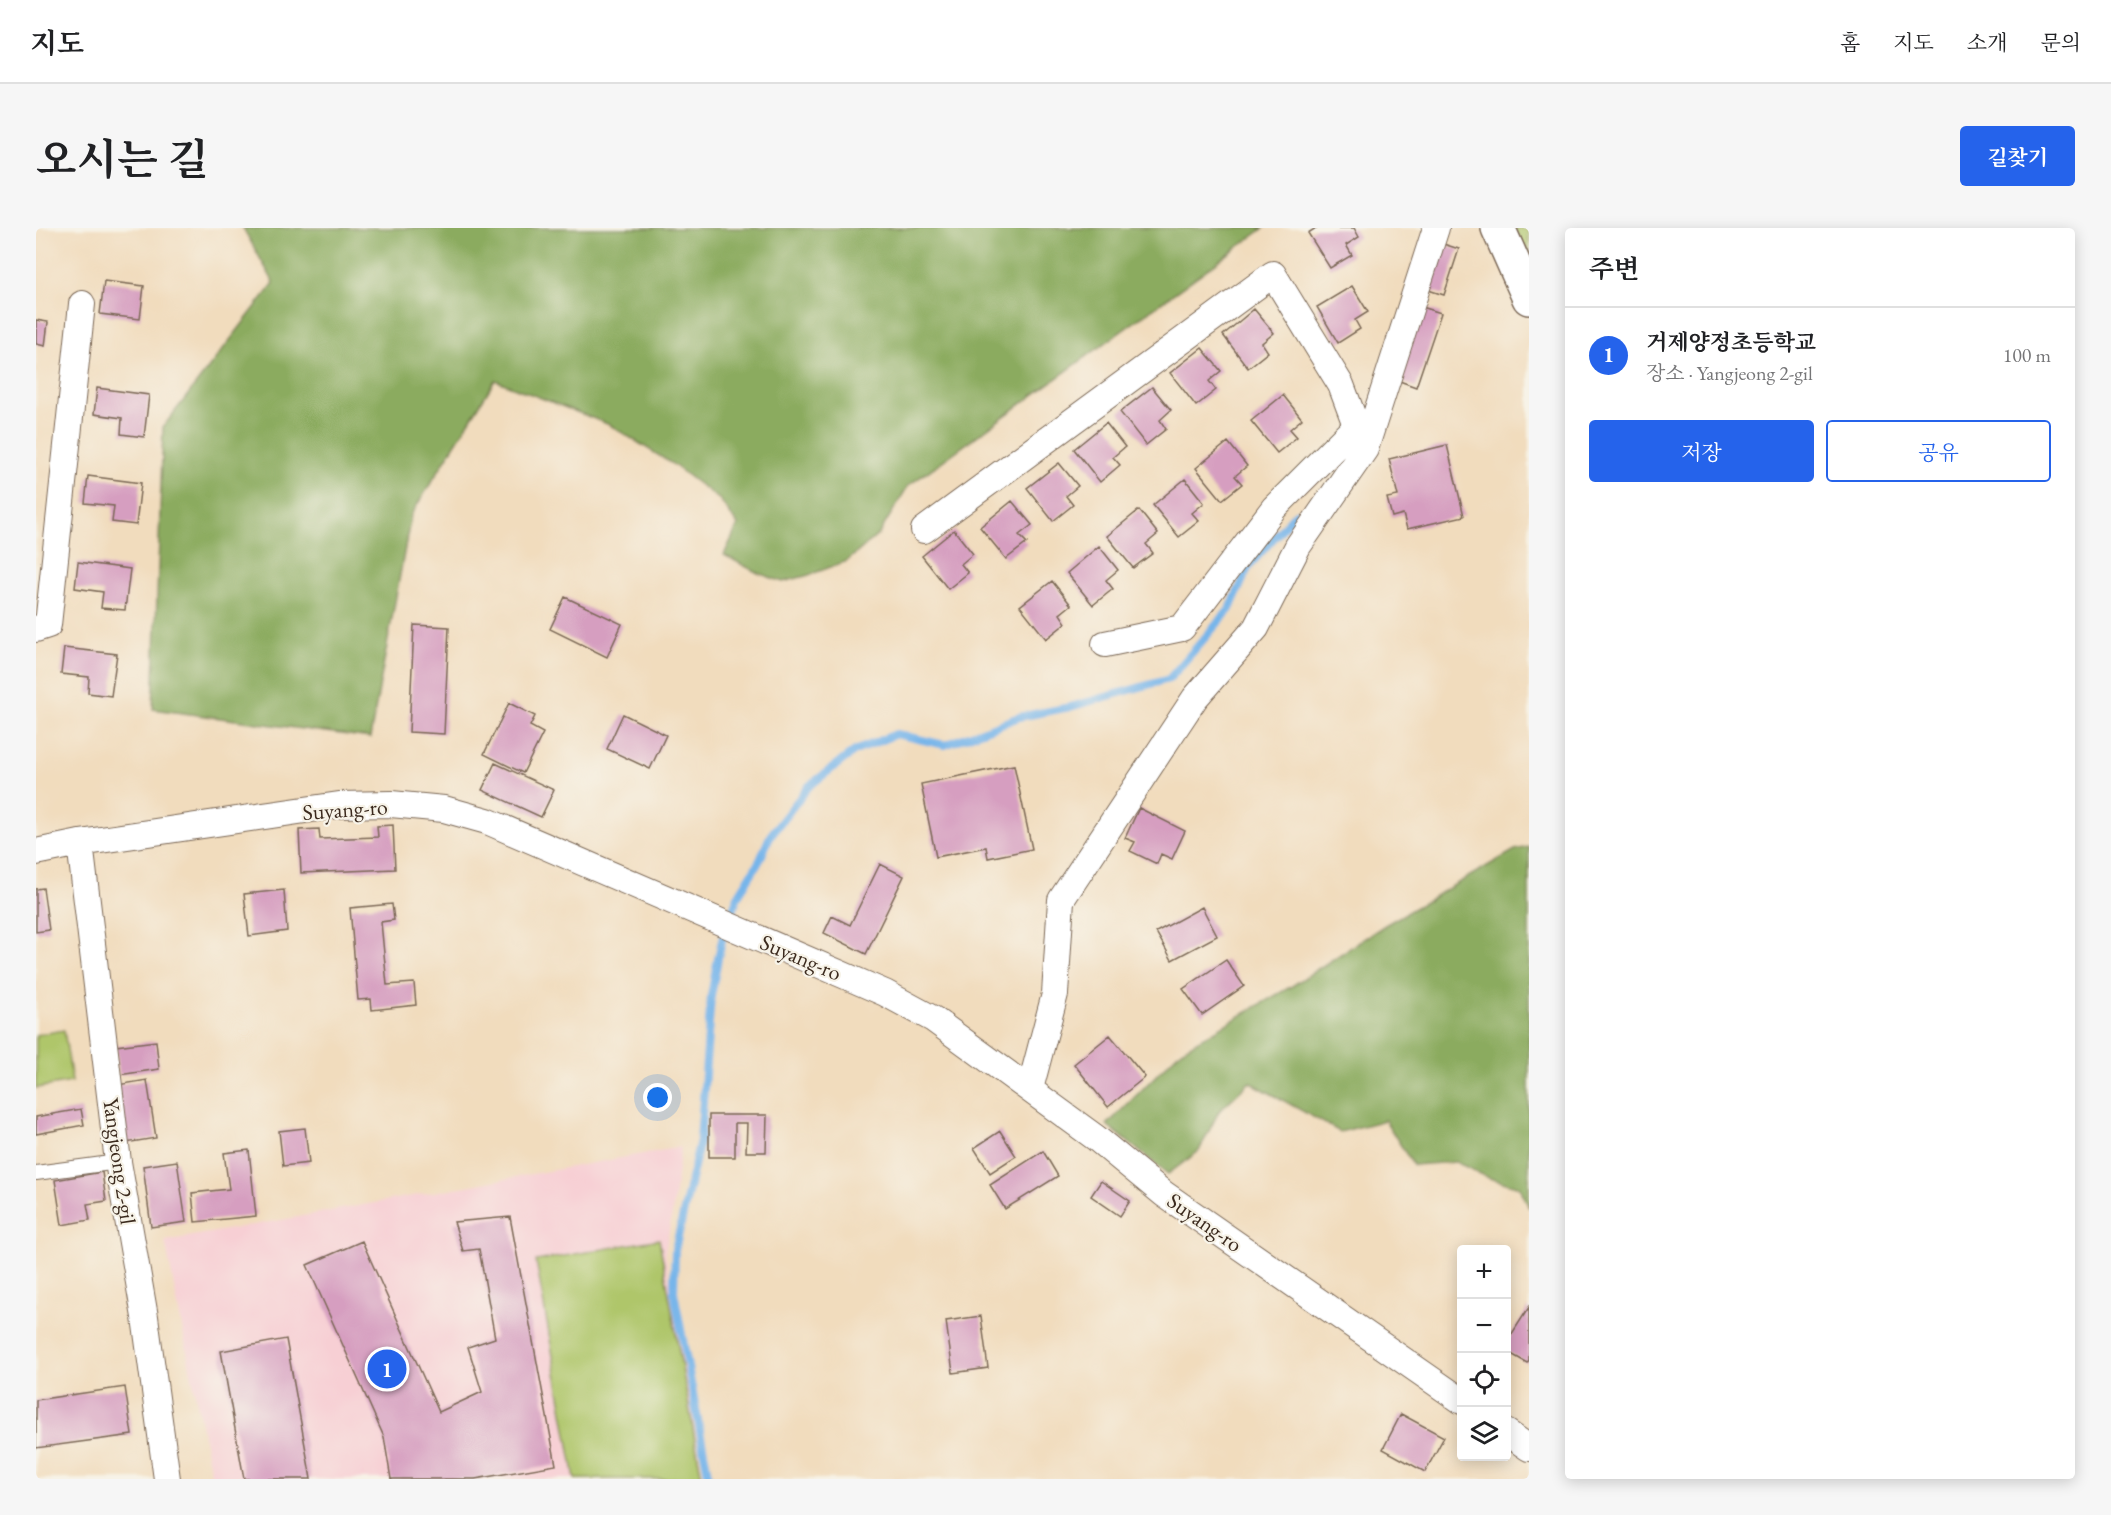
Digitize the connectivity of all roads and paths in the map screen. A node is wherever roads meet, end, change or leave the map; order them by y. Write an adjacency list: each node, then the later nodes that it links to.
1 (1436, 228): 5 (street)
2 (1498, 228): 3 (highway)
3 (1529, 298)
4 (82, 304): 7 (street)
5 (1361, 437): 6 (street); 8 (street); 11 (street)
6 (924, 530)
7 (36, 629)
8 (1106, 644)
9 (80, 843): 10 (street, Suyang-ro); 11 (street, Suyang-ro); 12 (street, Yangjeong 2-gil)
10 (36, 852)
11 (1030, 1089): 14 (street, Suyang-ro)
12 (118, 1162): 13 (lane); 17 (street, Yangjeong 2-gil)
13 (36, 1173)
14 (1457, 1398)
15 (1511, 1435): 16 (street)
16 (1529, 1448)
17 (167, 1479)

